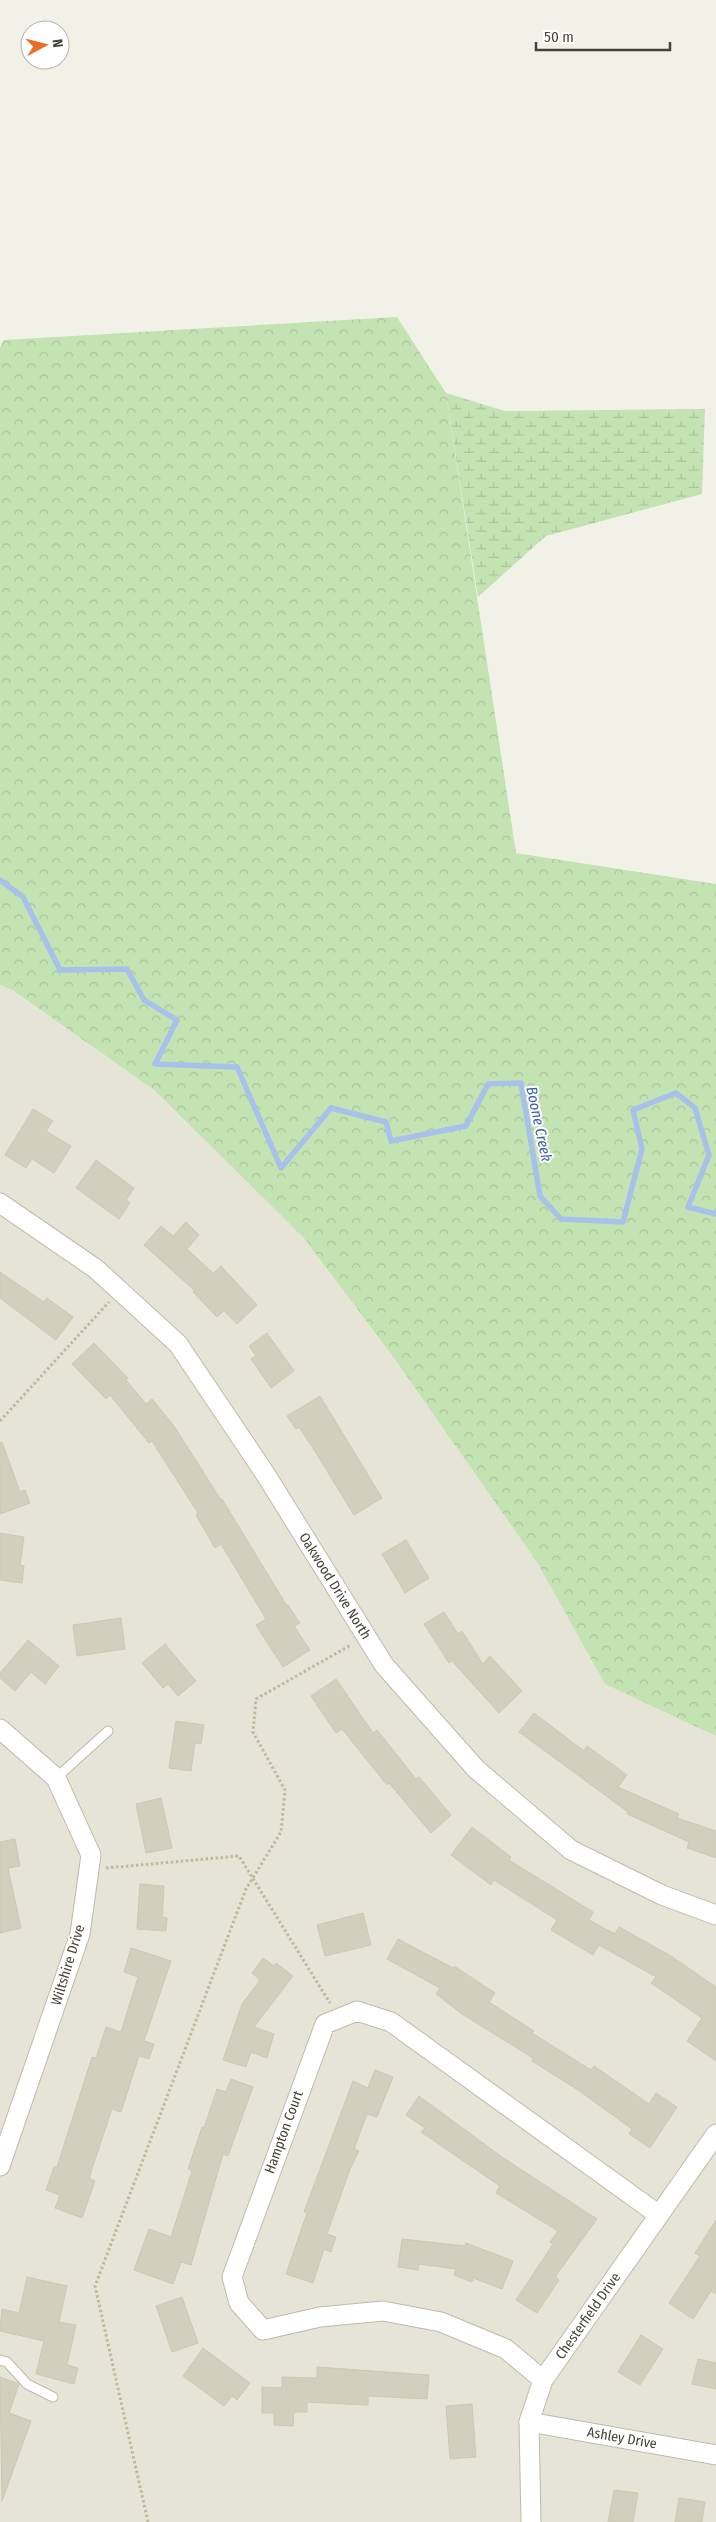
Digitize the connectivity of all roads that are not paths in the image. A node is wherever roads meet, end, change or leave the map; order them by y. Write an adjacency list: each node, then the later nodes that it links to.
1 (0, 1203): 5 (street, Oakwood Drive North)
2 (0, 1729): 4 (street, Wiltshire Drive)
3 (108, 1731): 4 (lane)
4 (56, 1778): 7 (street, Wiltshire Drive)
5 (716, 1915)
6 (716, 2134): 8 (street, Chesterfield Drive)
7 (0, 2166)
8 (658, 2215): 10 (street, Chesterfield Drive); 10 (street, Hampton Court)
9 (0, 2360): 11 (lane)
10 (543, 2380): 12 (street, Chesterfield Drive)
11 (54, 2398)
12 (529, 2422): 13 (street, Ashley Drive); 14 (street, Chesterfield Drive)
13 (716, 2455)
14 (531, 2522)

